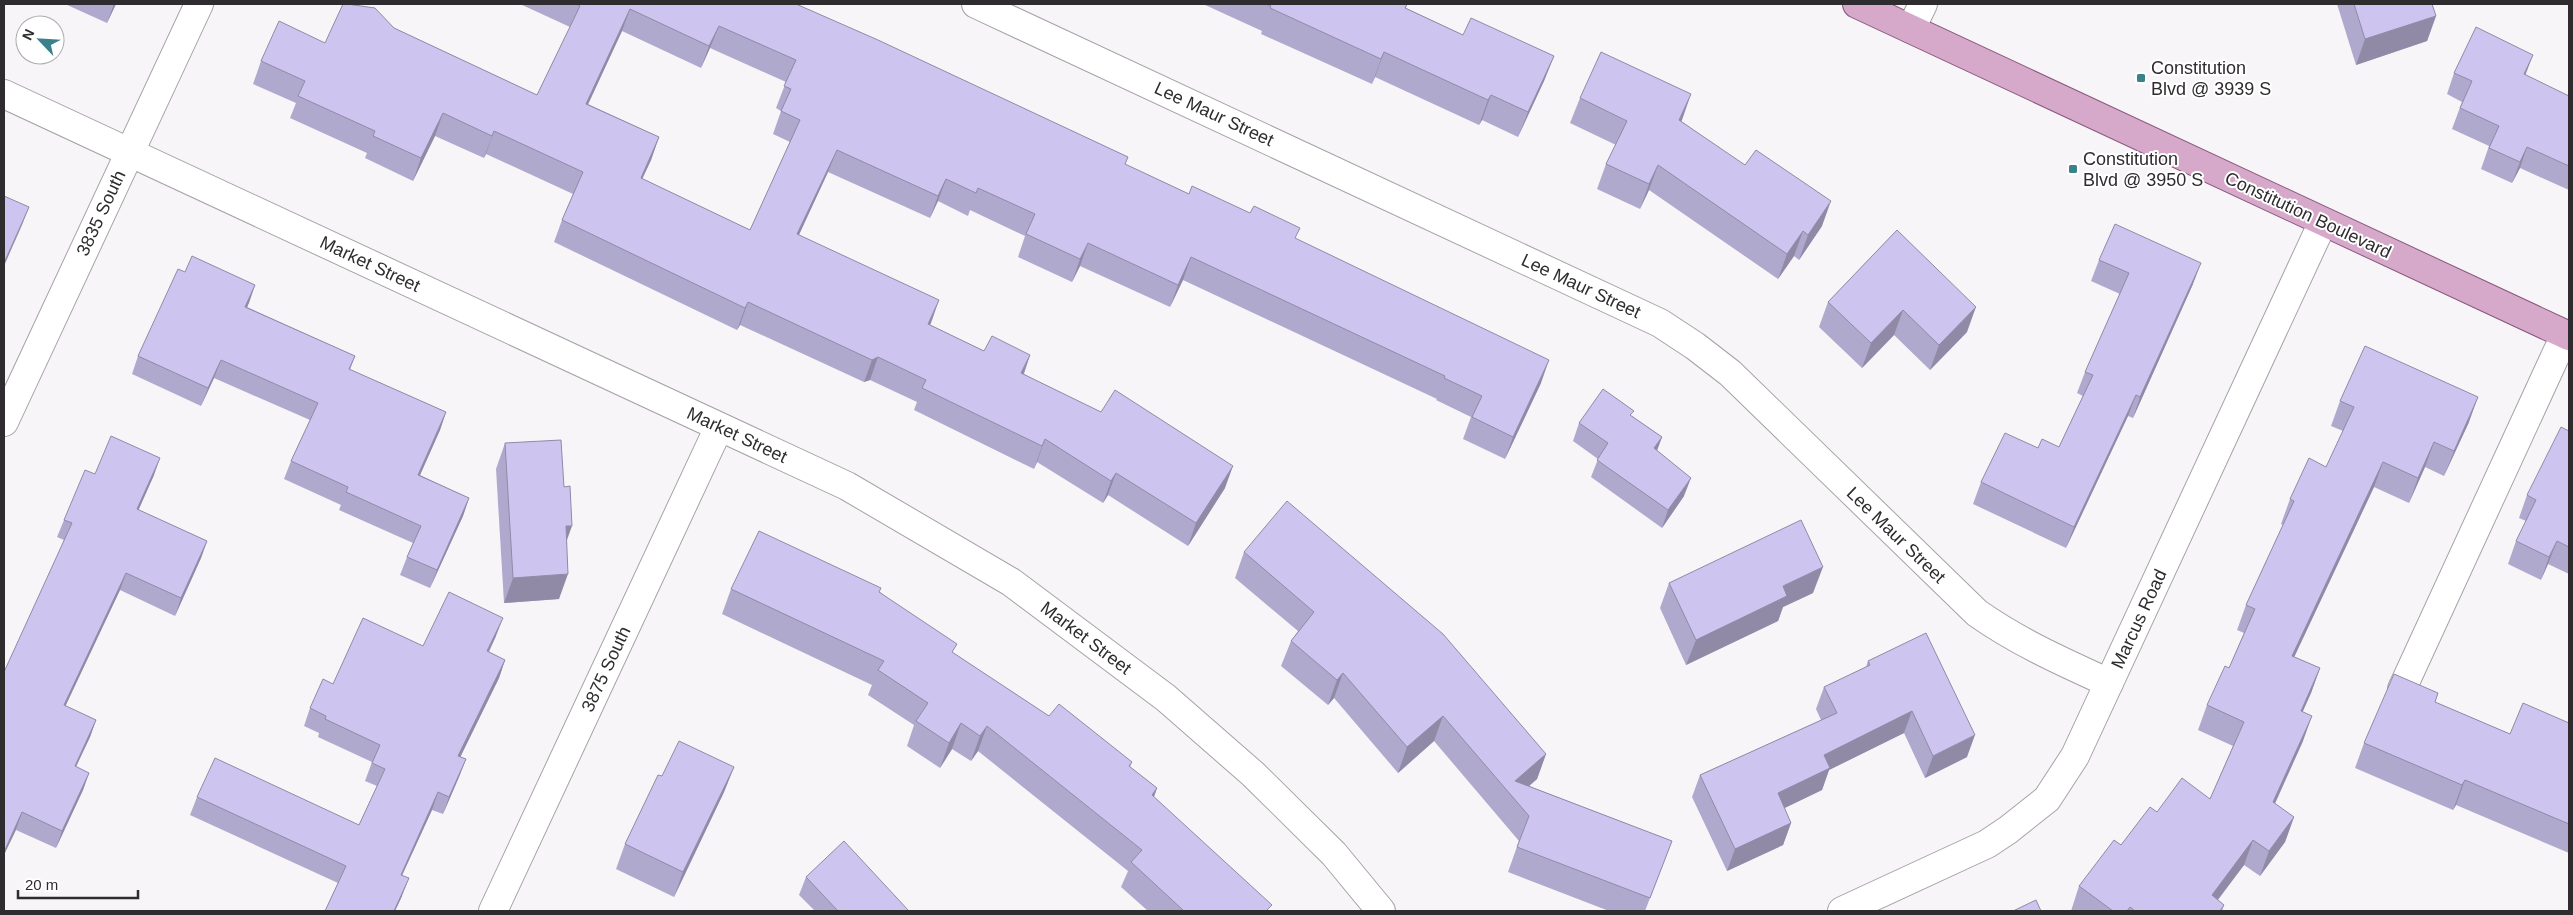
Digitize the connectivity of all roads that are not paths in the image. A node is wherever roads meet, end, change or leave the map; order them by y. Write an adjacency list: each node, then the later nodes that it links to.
1 (199, 4): 7 (street, 3835 South)
2 (976, 4): 12 (street, Lee Maur Street)
3 (1857, 4): 5 (main road, Constitution Boulevard)
4 (1923, 4): 5 (street)
5 (1911, 29): 8 (main road, Constitution Boulevard)
6 (4, 94): 7 (street, Market Street)
7 (130, 152): 10 (street, 3835 South); 11 (street, Market Street)
8 (2323, 222): 9 (main road, Constitution Boulevard); 12 (street, Marcus Road)
9 (2567, 336): 13 (street)
10 (4, 422)
11 (719, 427): 14 (street, 3875 South); 15 (street, Market Street)
12 (2109, 683): 16 (street, Marcus Road)
13 (2402, 689)
14 (493, 911)
15 (1380, 911)
16 (1842, 911)

